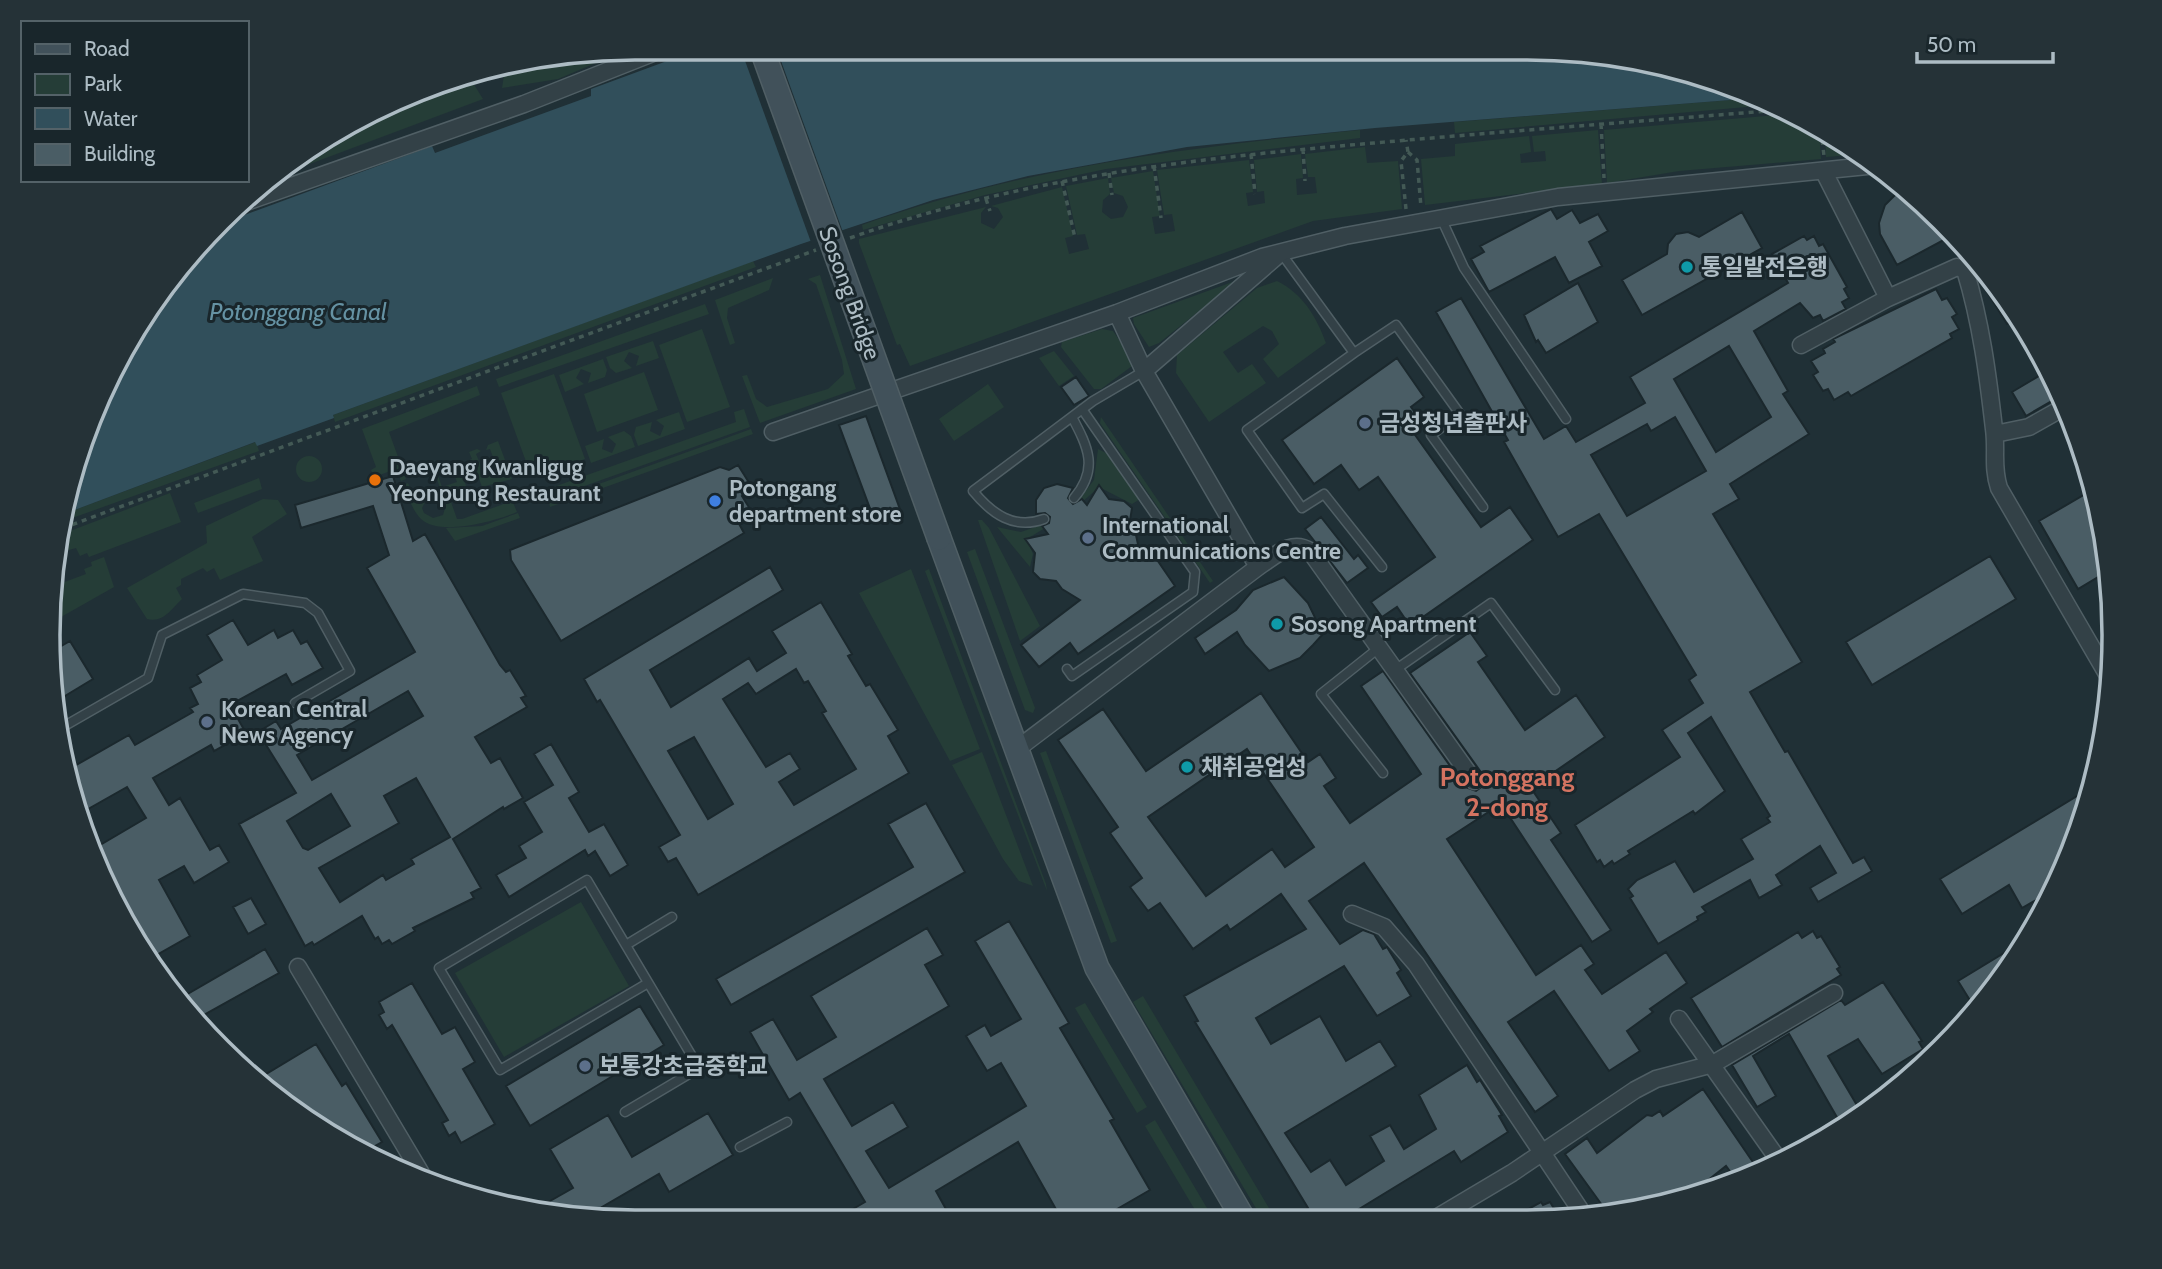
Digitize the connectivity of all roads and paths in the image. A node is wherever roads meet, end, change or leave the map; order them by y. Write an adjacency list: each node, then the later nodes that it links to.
1 (635, 60): 18 (street)
2 (766, 60): 53 (street, Sosong Bridge, bridge)
3 (1765, 111): 4 (path)
4 (1601, 124): 5 (path); 15 (path)
5 (1406, 140): 6 (path); 7 (path)
6 (1303, 149): 8 (path); 14 (path)
7 (1408, 152): 20 (path); 21 (path)
8 (1251, 154): 9 (path); 16 (path)
9 (1154, 166): 12 (path); 23 (path)
10 (1862, 167): 11 (street)
11 (1824, 172): 24 (street); 29 (street)
12 (1109, 173): 13 (path); 17 (path)
13 (1062, 181): 19 (path); 25 (path)
14 (1306, 181)
15 (1605, 183)
16 (1255, 194)
17 (1112, 195)
18 (262, 196)
19 (986, 199): 22 (path); 26 (path)
20 (1421, 207)
21 (1406, 209)
22 (990, 211)
23 (1161, 218)
24 (1441, 218): 28 (street); 37 (lane)
25 (1075, 238)
26 (845, 240)
27 (821, 248): 43 (path)
28 (1281, 253): 30 (street); 32 (lane); 33 (street)
29 (1888, 298): 31 (street); 39 (street)
30 (1118, 313): 33 (street); 38 (street)
31 (1801, 345)
32 (1354, 353): 41 (lane); 45 (lane)
33 (1144, 371): 34 (lane); 44 (street)
34 (1082, 409): 36 (lane); 48 (lane)
35 (2057, 411): 39 (street)
36 (1072, 417): 40 (lane); 42 (lane)
37 (1566, 419)
38 (773, 432)
39 (1995, 434): 47 (street)
40 (1074, 498)
41 (1483, 508)
42 (1044, 519)
43 (70, 525)
44 (1258, 567): 46 (street); 53 (street)
45 (1382, 567)
46 (1380, 648): 49 (street); 54 (lane)
47 (2101, 664)
48 (1067, 668)
49 (1395, 670): 50 (lane); 55 (street)
50 (1555, 690)
51 (296, 702): 52 (lane)
52 (67, 725)
53 (1017, 749): 71 (street, Sosong Bridge)
54 (1383, 773)
55 (1474, 780)
56 (1352, 914): 67 (street)
57 (672, 917): 58 (lane)
58 (626, 944): 60 (lane); 60 (lane)
59 (298, 967): 69 (street)
60 (648, 983): 64 (lane)
61 (1834, 993): 63 (street)
62 (1679, 1019): 63 (street)
63 (1713, 1064): 67 (street); 68 (street)
64 (625, 1112)
65 (787, 1122): 66 (lane)
66 (740, 1147)
67 (1542, 1153): 70 (street); 72 (street)
68 (1774, 1154)
69 (417, 1167)
70 (1578, 1207)
71 (1238, 1210)
72 (1449, 1210)

